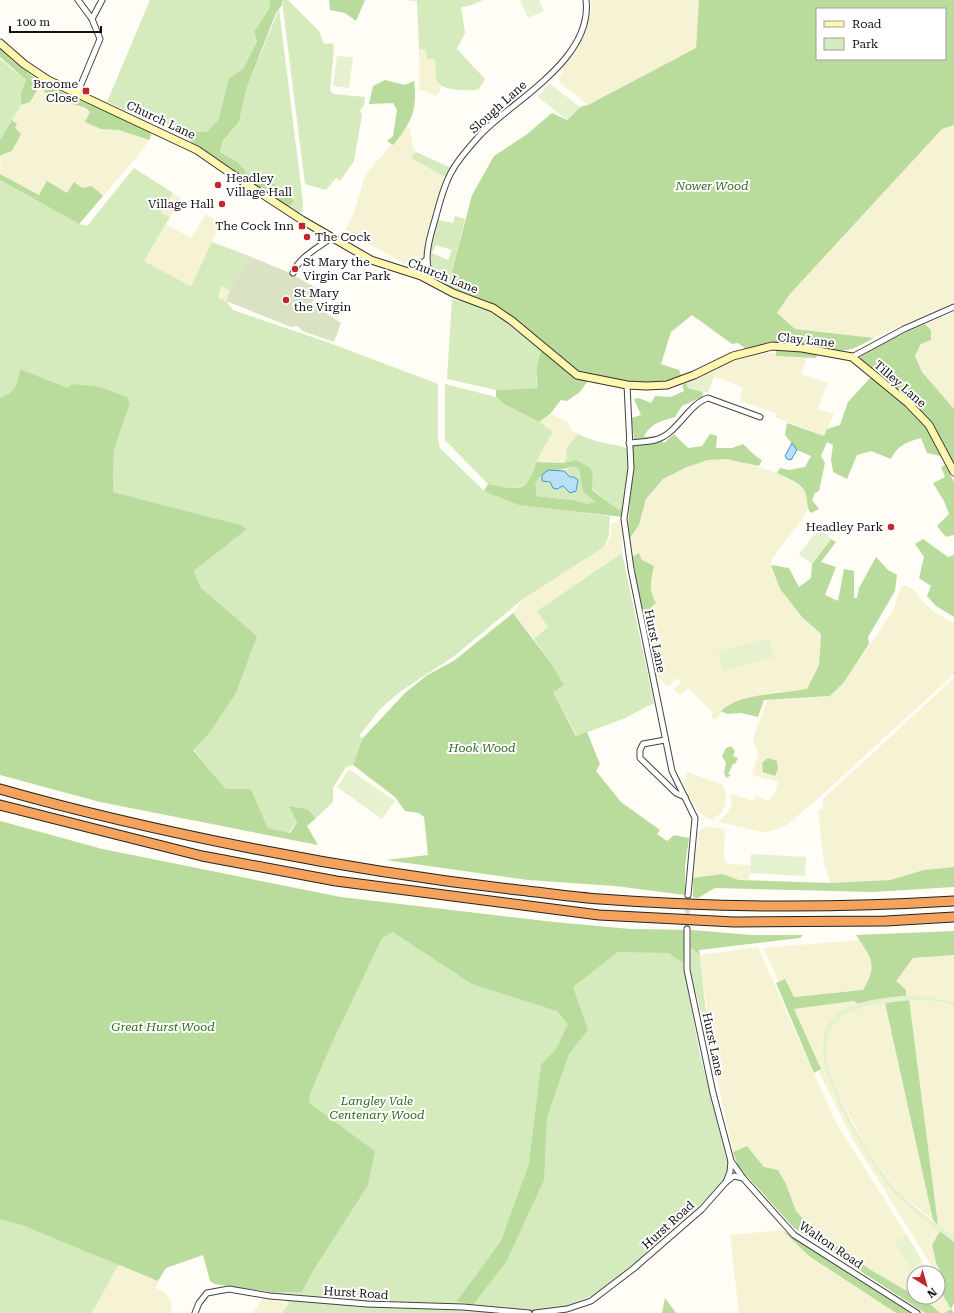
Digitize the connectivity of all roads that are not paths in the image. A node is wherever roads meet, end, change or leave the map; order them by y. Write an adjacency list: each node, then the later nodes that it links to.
1 (78, 0): 4 (street)
2 (102, 0): 4 (street)
3 (586, 0): 8 (street, Slough Lane)
4 (92, 19): 6 (street)
5 (0, 43): 6 (street, Church Lane)
6 (77, 94): 7 (street, Church Lane)
7 (331, 238): 9 (street); 10 (street, Church Lane)
8 (426, 260): 10 (street); 11 (street, Slough Lane)
9 (293, 273)
10 (411, 273): 11 (street, Church Lane)
11 (433, 282): 14 (street, Church Lane)
12 (954, 308): 13 (street)
13 (852, 357): 14 (street, Clay Lane); 17 (street, Tilley Lane)
14 (627, 385): 16 (street, Hurst Lane)
15 (760, 417): 16 (street)
16 (629, 442): 18 (street, Hurst Lane)
17 (954, 472)
18 (665, 740): 20 (street, Hurst Lane); 20 (street)
19 (0, 789): 23 (highway)
20 (685, 797): 22 (street, Hurst Lane)
21 (0, 805): 24 (highway)
22 (688, 895)
23 (954, 901)
24 (954, 918)
25 (687, 929): 26 (street, Hurst Lane)
26 (731, 1161): 27 (street, Walton Road); 28 (street, Hurst Road)
27 (743, 1178): 28 (street); 32 (street, Walton Road)
28 (726, 1182): 31 (street, Hurst Road)
29 (195, 1313): 30 (street, Hurst Road)
30 (529, 1313)
31 (535, 1313)
32 (917, 1313)

